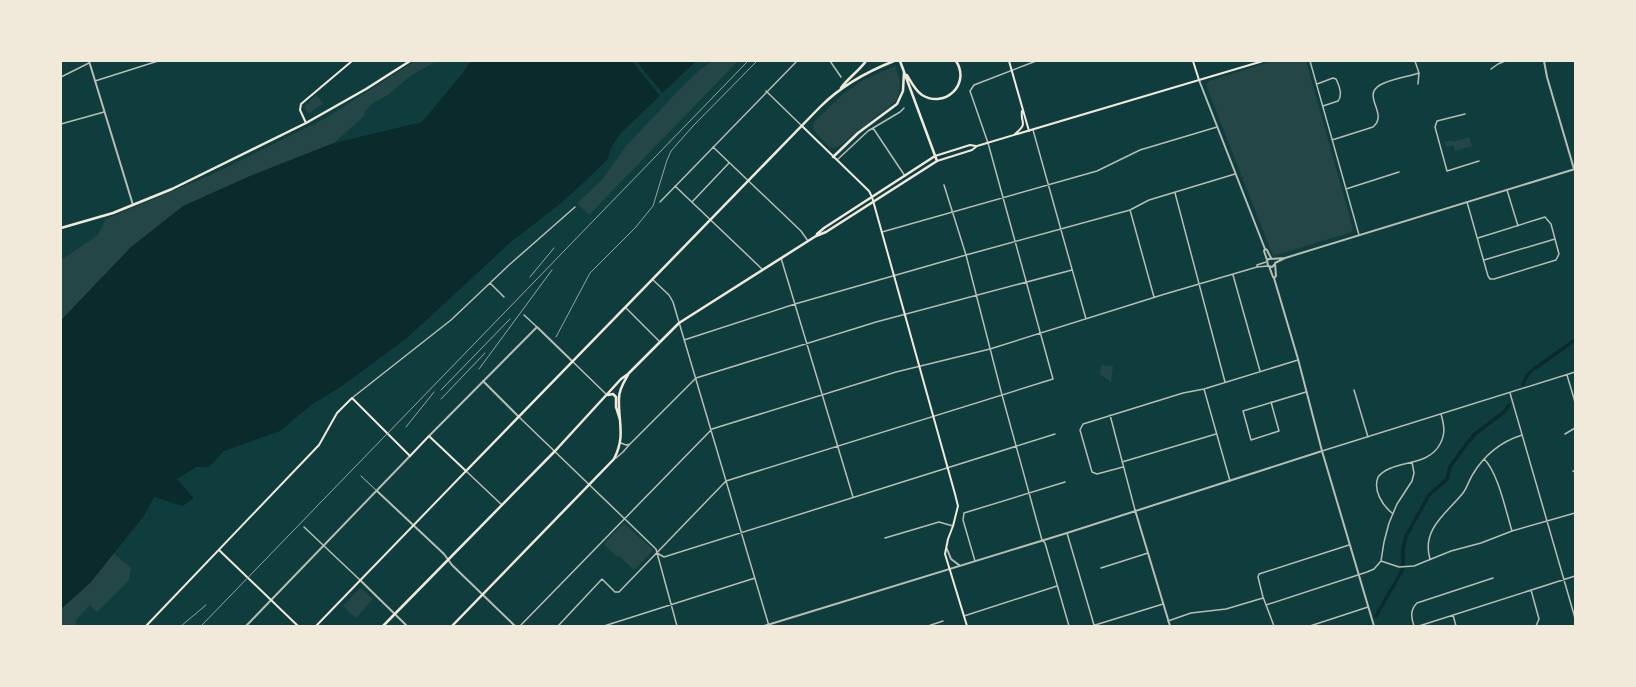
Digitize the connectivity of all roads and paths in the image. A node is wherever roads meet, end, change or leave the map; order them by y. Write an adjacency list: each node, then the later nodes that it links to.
1 (158, 61): 26 (street)
2 (352, 61): 36 (main road)
3 (410, 61): 36 (main road)
4 (797, 61): 30 (street)
5 (830, 61): 24 (street)
6 (866, 61): 29 (main road)
7 (894, 61): 29 (main road)
8 (900, 61): 20 (main road)
9 (956, 61): 20 (main road)
10 (1009, 61): 21 (main road)
11 (1036, 61): 21 (street)
12 (1193, 61): 25 (main road)
13 (1263, 61): 25 (main road)
14 (1310, 61): 27 (street)
15 (1416, 61): 22 (street)
16 (1505, 61): 19 (street)
17 (1544, 61): 54 (street)
18 (89, 62): 23 (street); 26 (street)
19 (1491, 69)
20 (904, 70): 48 (main road); 49 (main road)
21 (1012, 71): 33 (main road); 45 (street)
22 (1419, 73): 28 (street); 44 (street)
23 (61, 77)
24 (841, 77)
25 (1199, 80): 39 (street); 41 (main road)
26 (95, 81): 34 (street)
27 (1316, 84): 31 (street); 31 (street)
28 (1418, 84)
29 (840, 90): 38 (main road)
30 (766, 91): 38 (street); 47 (street)
31 (1323, 106): 44 (street)
32 (904, 108): 40 (street)
33 (1022, 110): 42 (main road); 43 (main road)
34 (104, 112): 37 (street); 71 (street)
35 (1465, 114): 52 (street)
36 (306, 123): 71 (main road)
37 (61, 124)
38 (802, 126): 49 (main road); 58 (main road)
39 (1217, 126): 56 (street); 60 (street)
40 (873, 128): 50 (street); 57 (street)
41 (1033, 130): 42 (main road); 60 (street)
42 (1029, 131): 43 (main road)
43 (1014, 136): 45 (main road)
44 (1332, 140): 62 (street)
45 (988, 143): 46 (main road); 66 (street)
46 (977, 146): 48 (main road); 51 (main road)
47 (712, 147): 53 (street); 61 (street)
48 (935, 156): 51 (main road); 57 (main road)
49 (833, 157): 50 (main road)
50 (837, 160): 65 (main road)
51 (937, 161): 69 (main road)
52 (1479, 162)
53 (729, 163): 58 (street); 68 (street)
54 (1574, 169): 63 (street)
55 (1399, 172): 62 (street)
56 (1236, 174): 64 (street); 86 (street)
57 (905, 176): 65 (main road)
58 (748, 180): 75 (main road); 84 (street)
59 (944, 185): 74 (street)
60 (1049, 185): 66 (street); 78 (street)
61 (675, 186): 67 (street); 68 (street)
62 (1346, 189): 80 (street)
63 (1507, 190): 70 (street); 76 (street)
64 (1175, 193): 73 (street); 104 (street)
65 (872, 197): 69 (main road); 81 (main road)
66 (1003, 198): 74 (street); 85 (street)
67 (660, 202)
68 (692, 202): 75 (street)
69 (873, 202): 79 (main road); 81 (main road)
70 (1467, 202): 80 (street); 82 (street)
71 (133, 205): 77 (main road)
72 (575, 206): 103 (street)
73 (1130, 210): 78 (street); 107 (street)
74 (953, 212): 79 (street); 87 (street)
75 (710, 220): 96 (street); 101 (main road)
76 (1518, 226): 82 (street); 83 (street)
77 (61, 228)
78 (1061, 229): 85 (street); 97 (street)
79 (882, 232): 99 (main road)
80 (1360, 235): 89 (street)
81 (816, 236): 84 (main road)
82 (1478, 238): 91 (street)
83 (1555, 239): 91 (street); 91 (street)
84 (808, 241): 88 (main road)
85 (1015, 242): 87 (street); 102 (street)
86 (1265, 249): 90 (street); 92 (street)
87 (966, 255): 99 (street); 105 (street)
88 (781, 258): 96 (main road); 108 (street)
89 (1285, 258): 90 (street); 93 (street)
90 (1272, 259): 92 (street); 93 (street)
91 (1484, 260)
92 (1267, 261): 94 (street); 95 (street)
93 (1274, 264): 94 (street); 100 (street)
94 (1268, 266): 95 (street); 100 (street)
95 (1257, 267): 98 (street)
96 (762, 269): 113 (main road)
97 (1072, 270): 102 (street); 112 (street)
98 (1233, 274): 104 (street); 123 (street)
99 (895, 276): 108 (street); 110 (main road)
100 (1274, 278): 120 (street)
101 (652, 280): 109 (main road); 113 (street)
102 (1026, 282): 105 (street); 115 (street)
103 (490, 283): 106 (street); 137 (street)
104 (1200, 284): 107 (street); 129 (street)
105 (976, 295): 110 (street); 119 (street)
106 (504, 297)
107 (1154, 298): 112 (street)
108 (795, 304): 116 (street); 118 (street)
109 (625, 307): 117 (street); 121 (main road)
110 (905, 314): 118 (street); 122 (main road)
111 (524, 315): 114 (street)
112 (1086, 319): 115 (street)
113 (679, 323): 116 (street); 117 (main road)
114 (537, 327): 121 (street); 128 (street)
115 (1041, 333): 119 (street); 136 (street)
116 (684, 340): 127 (street)
117 (660, 342): 125 (main road)
118 (807, 343): 127 (street); 135 (street)
119 (990, 349): 122 (street); 136 (street)
120 (1298, 359): 123 (street); 132 (street)
121 (572, 361): 134 (street); 143 (main road)
122 (920, 366): 135 (street); 142 (main road)
123 (1260, 371): 129 (street)
124 (1575, 372): 126 (street)
125 (628, 374): 134 (main road); 144 (main road)
126 (1567, 375): 133 (street); 139 (street)
127 (696, 378): 146 (street); 154 (street)
128 (483, 381): 143 (street); 151 (street)
129 (1225, 382): 130 (street)
130 (1204, 389): 141 (street); 148 (street)
131 (1354, 390): 152 (street)
132 (1307, 392): 138 (street); 158 (street)
133 (1510, 393): 140 (street); 150 (street)
134 (607, 395): 144 (main road); 157 (main road)
135 (823, 395): 146 (street); 155 (street)
136 (1002, 395): 142 (street); 156 (street)
137 (352, 398): 159 (main road); 192 (main road)
138 (1271, 402): 138 (street)
139 (1575, 402)
140 (1441, 414): 152 (street); 163 (street)
141 (1110, 415): 162 (street); 165 (street)
142 (934, 416): 155 (street); 164 (main road)
143 (519, 417): 157 (street); 166 (main road)
144 (621, 422): 153 (main road)
145 (1575, 428): 149 (street)
146 (712, 429): 168 (street); 179 (street)
147 (1055, 434): 156 (street)
148 (1216, 434): 162 (street); 169 (street)
149 (1565, 434)
150 (1522, 435): 161 (street); 180 (street)
151 (429, 436): 159 (main road); 166 (main road)
152 (1368, 437): 158 (street)
153 (621, 443): 154 (street); 160 (main road)
154 (630, 444): 160 (street)
155 (838, 446): 168 (street); 174 (street)
156 (1016, 446): 164 (street); 173 (street)
157 (555, 451): 171 (street); 175 (main road)
158 (1322, 451): 169 (street); 189 (street)
159 (410, 456): 172 (street)
160 (614, 458): 171 (main road)
161 (1484, 458): 184 (street); 195 (street)
162 (1122, 462): 165 (street)
163 (1412, 462): 177 (street); 177 (street)
164 (948, 467): 174 (street); 182 (main road)
165 (1123, 467): 176 (street)
166 (466, 471): 175 (street); 181 (main road)
167 (361, 476): 172 (lane)
168 (726, 481): 185 (street); 193 (street)
169 (1230, 481): 176 (street)
170 (1065, 482): 173 (street)
171 (589, 484): 179 (street); 210 (main road)
172 (377, 491): 181 (street); 190 (street)
173 (1029, 493): 188 (street); 197 (street)
174 (853, 497): 185 (street)
175 (502, 505): 196 (main road)
176 (1135, 510): 186 (street); 194 (street)
177 (1393, 513): 198 (street)
178 (1575, 513): 180 (street)
179 (624, 518): 193 (street); 232 (street)
180 (1547, 521): 184 (street); 206 (street)
181 (414, 526): 196 (street); 207 (main road)
182 (953, 526): 187 (street); 191 (main road)
183 (304, 527): 190 (street)
184 (1512, 531): 195 (street)
185 (741, 532): 193 (street); 204 (street)
186 (1067, 532): 188 (street); 240 (street)
187 (885, 538)
188 (1042, 540): 197 (street); 208 (street)
189 (1350, 544): 202 (street); 211 (street)
190 (324, 546): 207 (street); 212 (street)
191 (946, 546): 199 (street); 201 (main road)
192 (219, 550): 212 (main road); 224 (main road)
193 (657, 553): 214 (street); 233 (street)
194 (1148, 553): 200 (street); 213 (street)
195 (1430, 559): 198 (street)
196 (448, 561): 210 (street); 217 (main road)
197 (975, 561): 199 (street)
198 (1381, 561): 202 (street)
199 (960, 565): 201 (street)
200 (1101, 568)
201 (949, 569): 219 (main road); 223 (street)
202 (1359, 575): 215 (street); 216 (street)
203 (1575, 576): 206 (street)
204 (755, 578): 214 (street); 223 (street)
205 (1492, 578): 245 (street)
206 (1565, 579): 209 (street); 220 (street)
207 (360, 580): 217 (street); 227 (main road)
208 (1057, 586): 219 (street); 239 (street)
209 (1531, 590): 218 (street); 248 (street)
210 (482, 595): 230 (main road); 231 (street)
211 (1263, 597): 215 (street); 221 (street)
212 (271, 600): 225 (street); 226 (main road)
213 (1163, 604): 221 (street); 240 (street)
214 (671, 605): 234 (street); 235 (street)
215 (1266, 605): 242 (street)
216 (1368, 607): 243 (street); 244 (street)
217 (394, 614): 228 (main road); 229 (street)
218 (1453, 615): 246 (street); 247 (street)
219 (964, 616): 238 (main road)
220 (1575, 618)
221 (1168, 621): 241 (street)
222 (943, 622): 237 (street)
223 (768, 625): 236 (street)
224 (146, 626)
225 (246, 626)
226 (298, 626)
227 (316, 626)
228 (383, 626)
229 (407, 626)
230 (452, 626)
231 (515, 626)
232 (520, 626)
233 (558, 626)
234 (604, 626)
235 (677, 626)
236 (764, 626)
237 (928, 626)
238 (967, 626)
239 (1069, 626)
240 (1093, 626)
241 (1170, 626)
242 (1274, 626)
243 (1310, 626)
244 (1374, 626)
245 (1414, 626)
246 (1419, 626)
247 (1456, 626)
248 (1536, 626)

